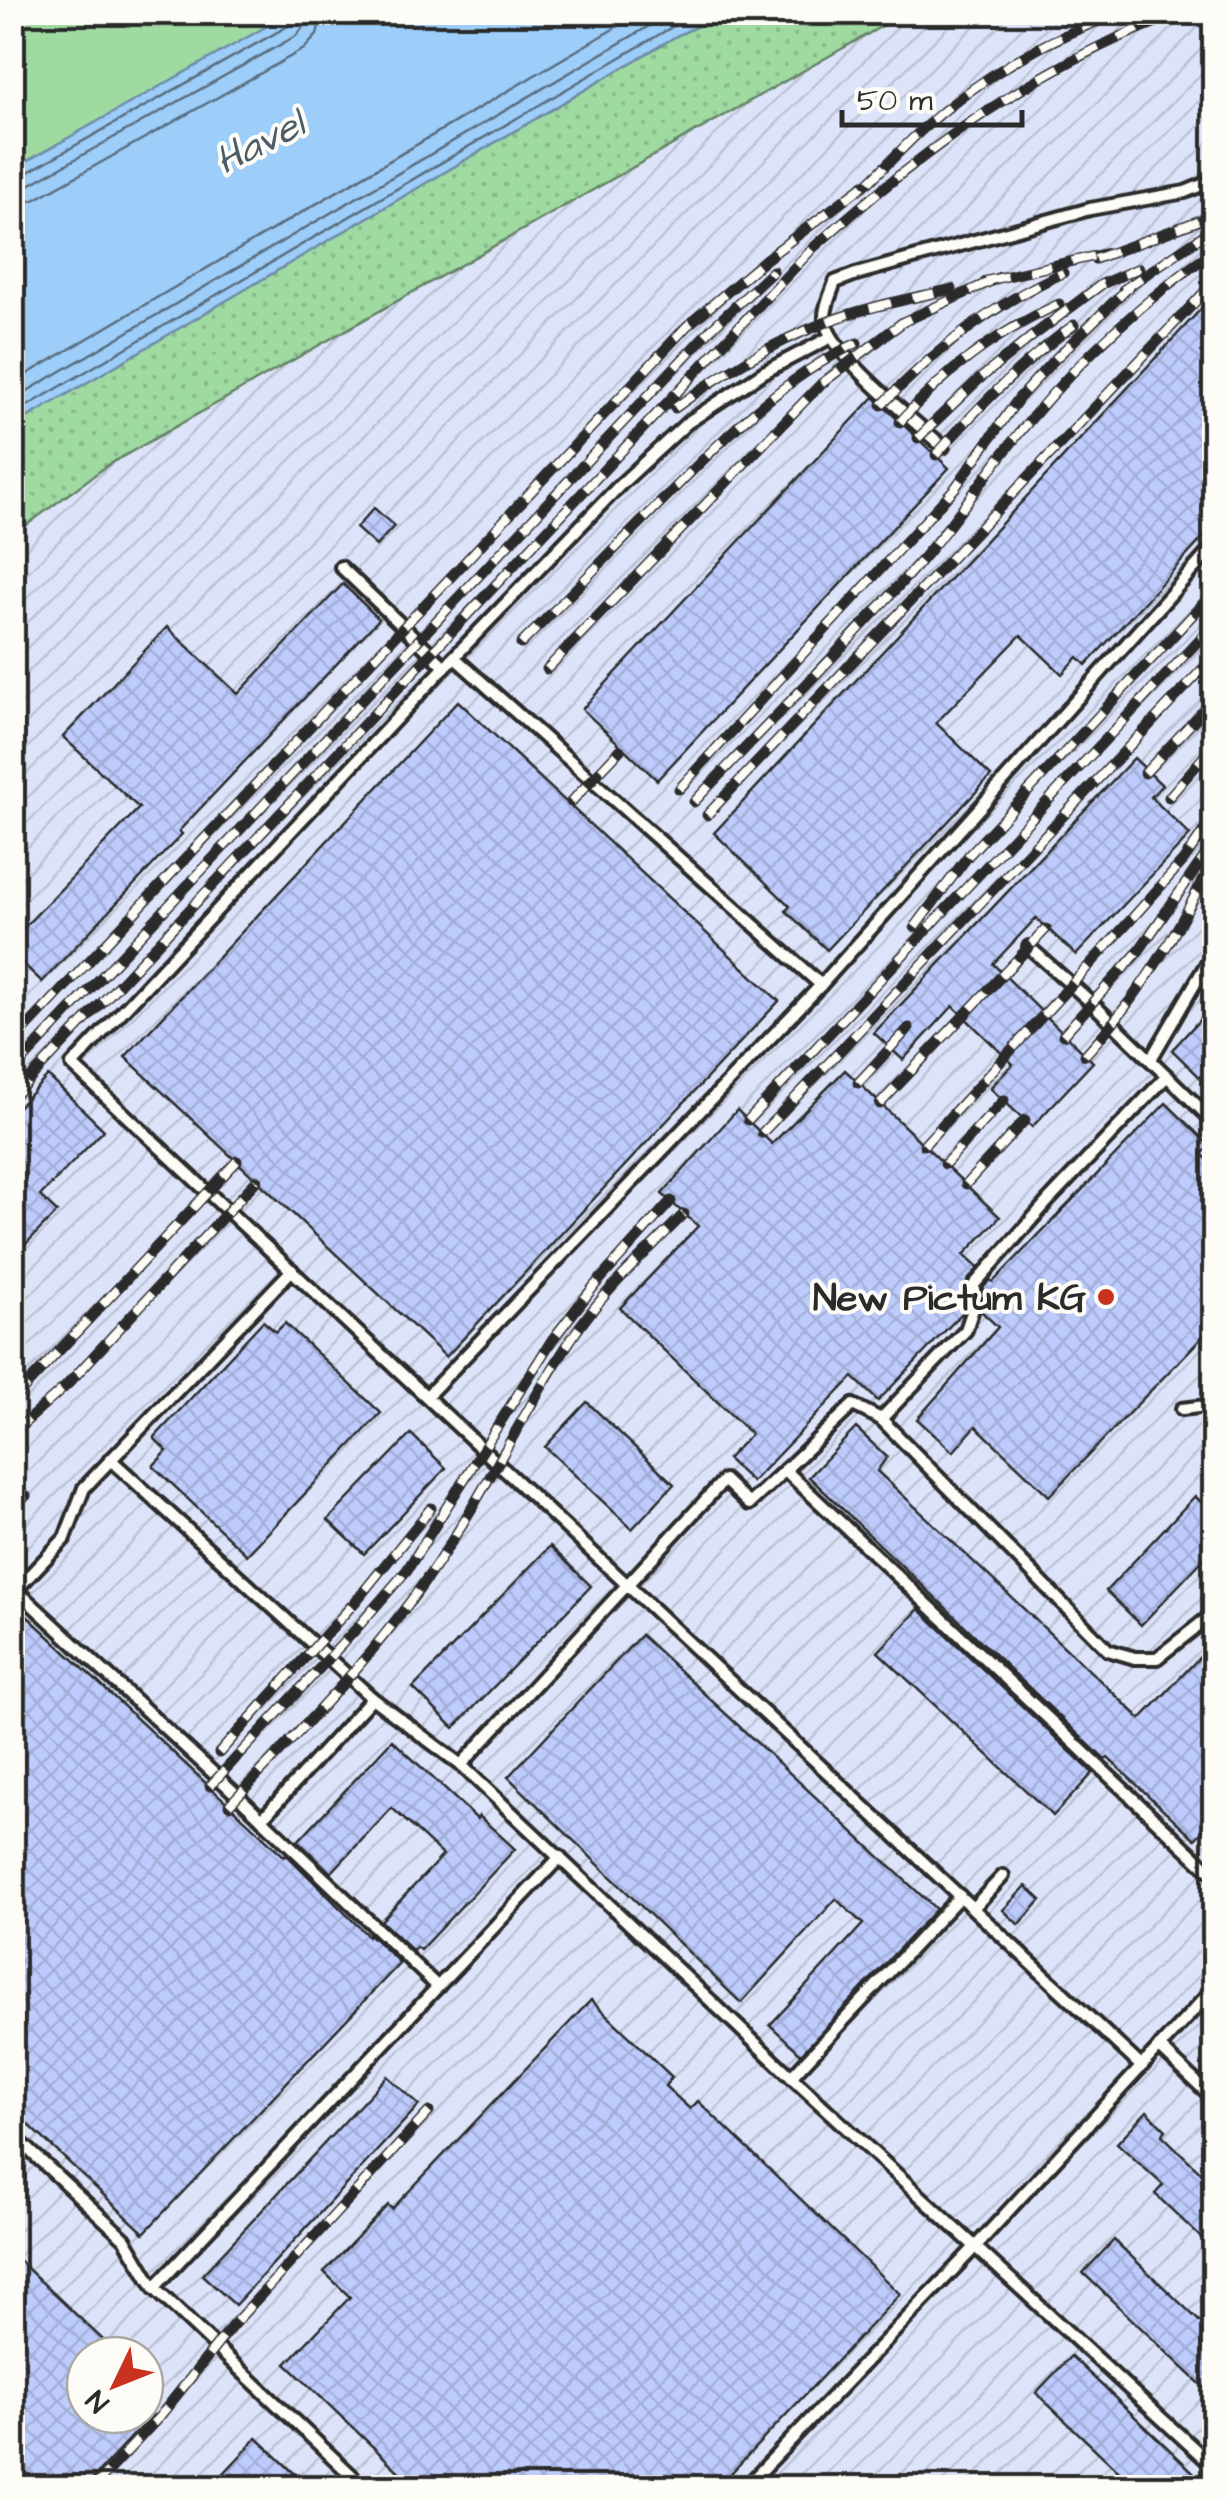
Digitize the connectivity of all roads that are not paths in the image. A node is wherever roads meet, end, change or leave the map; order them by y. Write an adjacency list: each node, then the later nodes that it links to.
1 (1213, 186): 2 (lane)
2 (831, 337): 3 (lane); 6 (lane)
3 (943, 447)
4 (1214, 546): 10 (lane)
5 (341, 567): 7 (lane)
6 (454, 657): 7 (lane); 10 (lane)
7 (445, 667): 14 (lane)
8 (1029, 947): 11 (lane)
9 (1214, 951): 11 (lane)
10 (822, 986): 15 (lane)
11 (1150, 1060): 12 (lane)
12 (1167, 1076): 13 (lane); 18 (lane)
13 (1214, 1122)
14 (292, 1270): 15 (lane); 19 (lane)
15 (427, 1396): 21 (lane)
16 (1214, 1405): 17 (lane)
17 (1182, 1409)
18 (881, 1419): 20 (lane); 23 (lane)
19 (110, 1459): 22 (lane); 24 (lane)
20 (785, 1470): 21 (lane); 28 (lane)
21 (628, 1586): 25 (lane); 30 (lane)
22 (14, 1588): 26 (lane)
23 (1214, 1612)
24 (372, 1698): 25 (lane); 26 (lane)
25 (460, 1764): 27 (lane)
26 (262, 1819): 32 (lane)
27 (560, 1857): 32 (lane); 36 (lane)
28 (1214, 1875)
29 (1003, 1876): 31 (lane)
30 (960, 1896): 31 (lane); 36 (lane)
31 (973, 1908): 35 (lane)
32 (438, 1987): 40 (lane)
33 (1214, 1988): 34 (lane)
34 (1159, 2047): 35 (lane); 37 (lane)
35 (1141, 2066): 39 (lane)
36 (791, 2077): 39 (lane)
37 (1214, 2099)
38 (12, 2134): 40 (lane)
39 (974, 2247): 41 (lane); 43 (lane)
40 (154, 2288): 42 (lane)
41 (1214, 2467)
42 (365, 2488)
43 (745, 2488)

